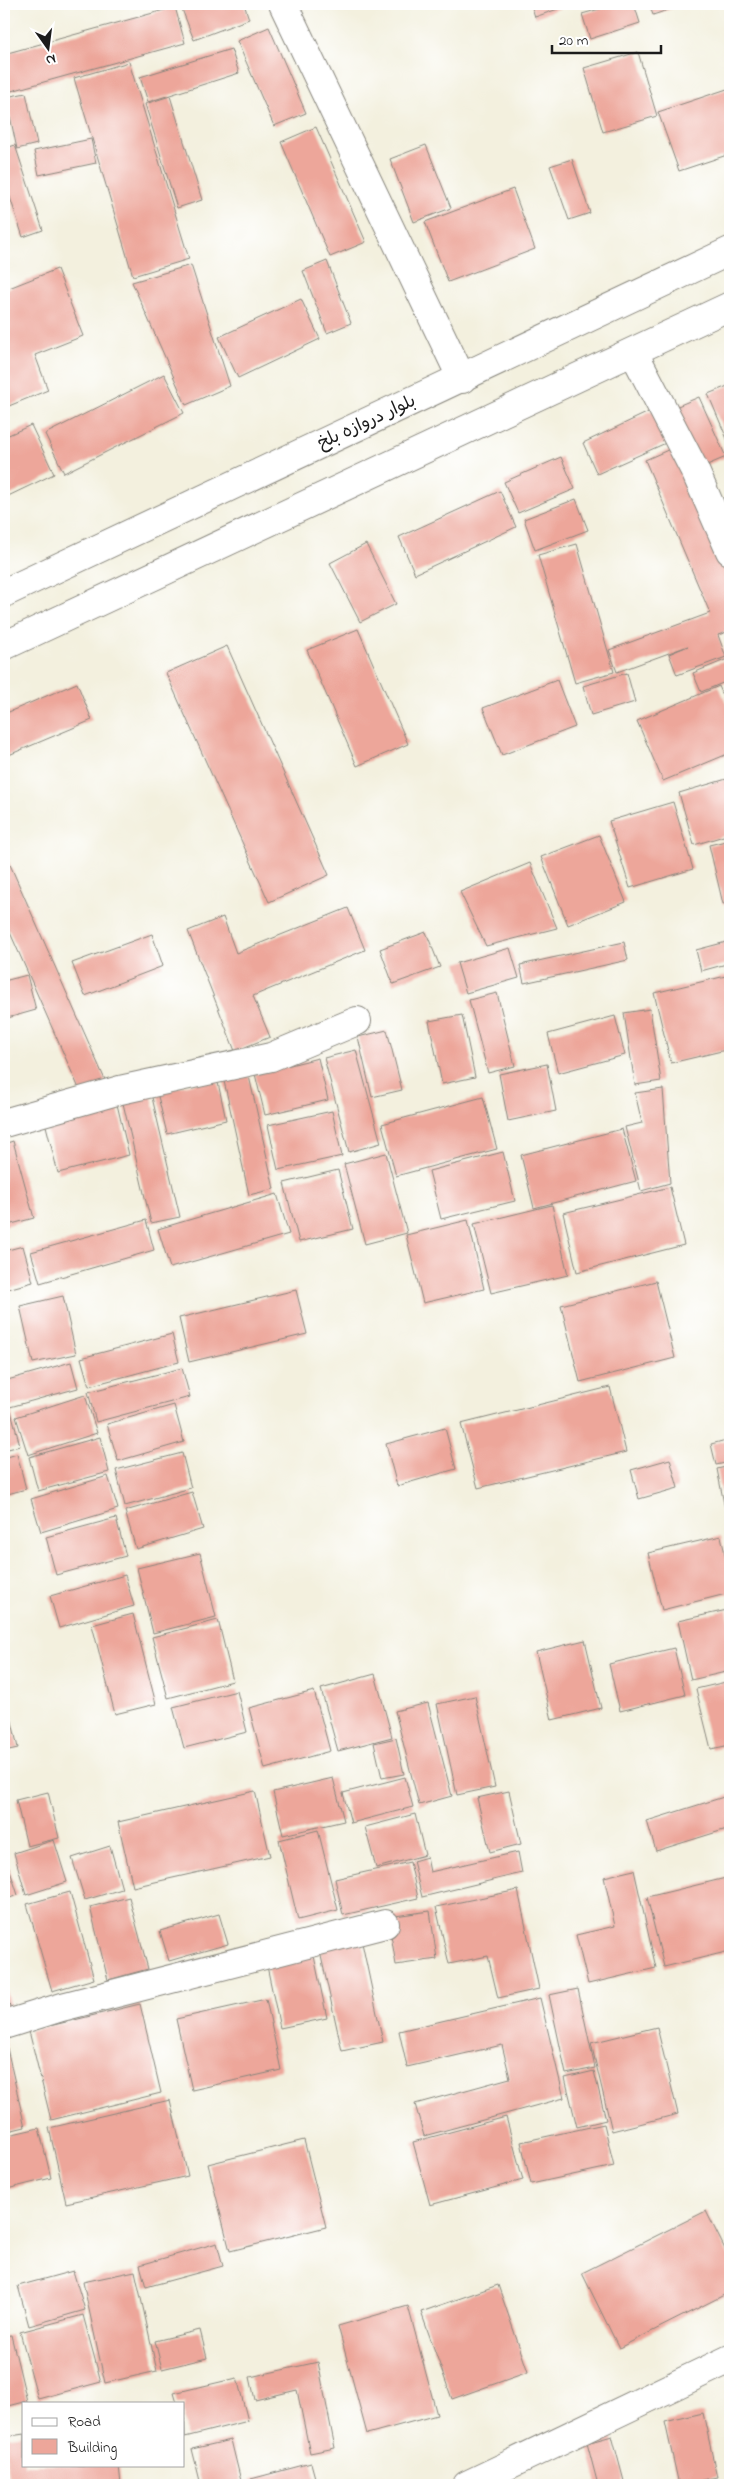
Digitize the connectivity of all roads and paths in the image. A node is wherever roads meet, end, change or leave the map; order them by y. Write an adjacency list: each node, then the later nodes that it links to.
1 (282, 4): 5 (street)
2 (730, 251): 5 (street, بلوار دروازه بلخ)
3 (730, 306): 4 (street)
4 (634, 353): 6 (street); 8 (street)
5 (462, 379): 7 (street, بلوار دروازه بلخ)
6 (730, 551)
7 (4, 593)
8 (4, 646)
9 (357, 1021): 10 (street)
10 (4, 1123)
11 (385, 1924): 12 (street)
12 (4, 2025)
13 (730, 2359): 14 (street)
14 (467, 2485)

